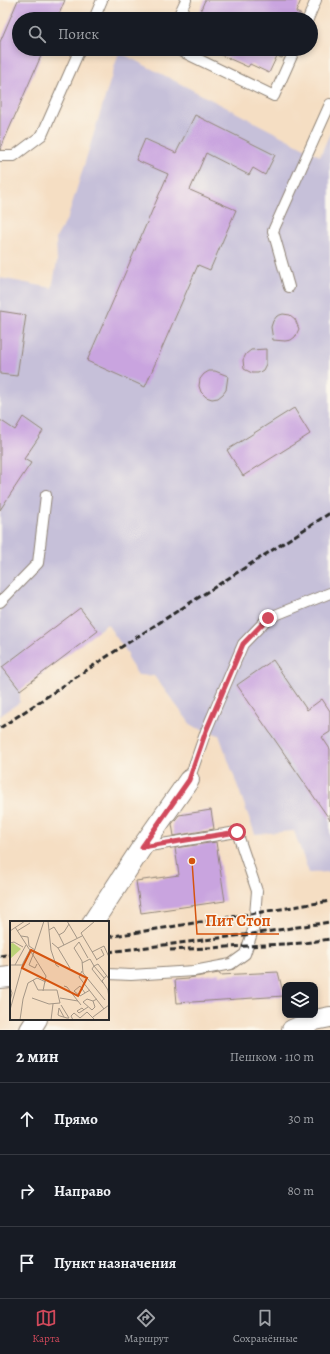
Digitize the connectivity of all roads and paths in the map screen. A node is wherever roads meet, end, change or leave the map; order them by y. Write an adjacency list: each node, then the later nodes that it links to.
1 (102, 0): 4 (lane)
2 (186, 0): 5 (lane)
3 (316, 0): 6 (lane)
4 (97, 12)
5 (180, 12)
6 (311, 12)
7 (77, 56): 11 (lane)
8 (191, 56): 9 (lane)
9 (292, 56)
10 (330, 104): 12 (lane)
11 (0, 156)
12 (288, 286)
13 (46, 495): 15 (lane)
14 (330, 593): 16 (lane)
15 (0, 602)
16 (189, 780): 17 (street)
17 (142, 847): 18 (street); 19 (lane)
18 (94, 921)
19 (109, 974)
20 (10, 977): 21 (street)
21 (0, 978)
22 (330, 1016): 25 (street)
23 (36, 1020): 24 (street)
24 (30, 1030)
25 (292, 1030)

